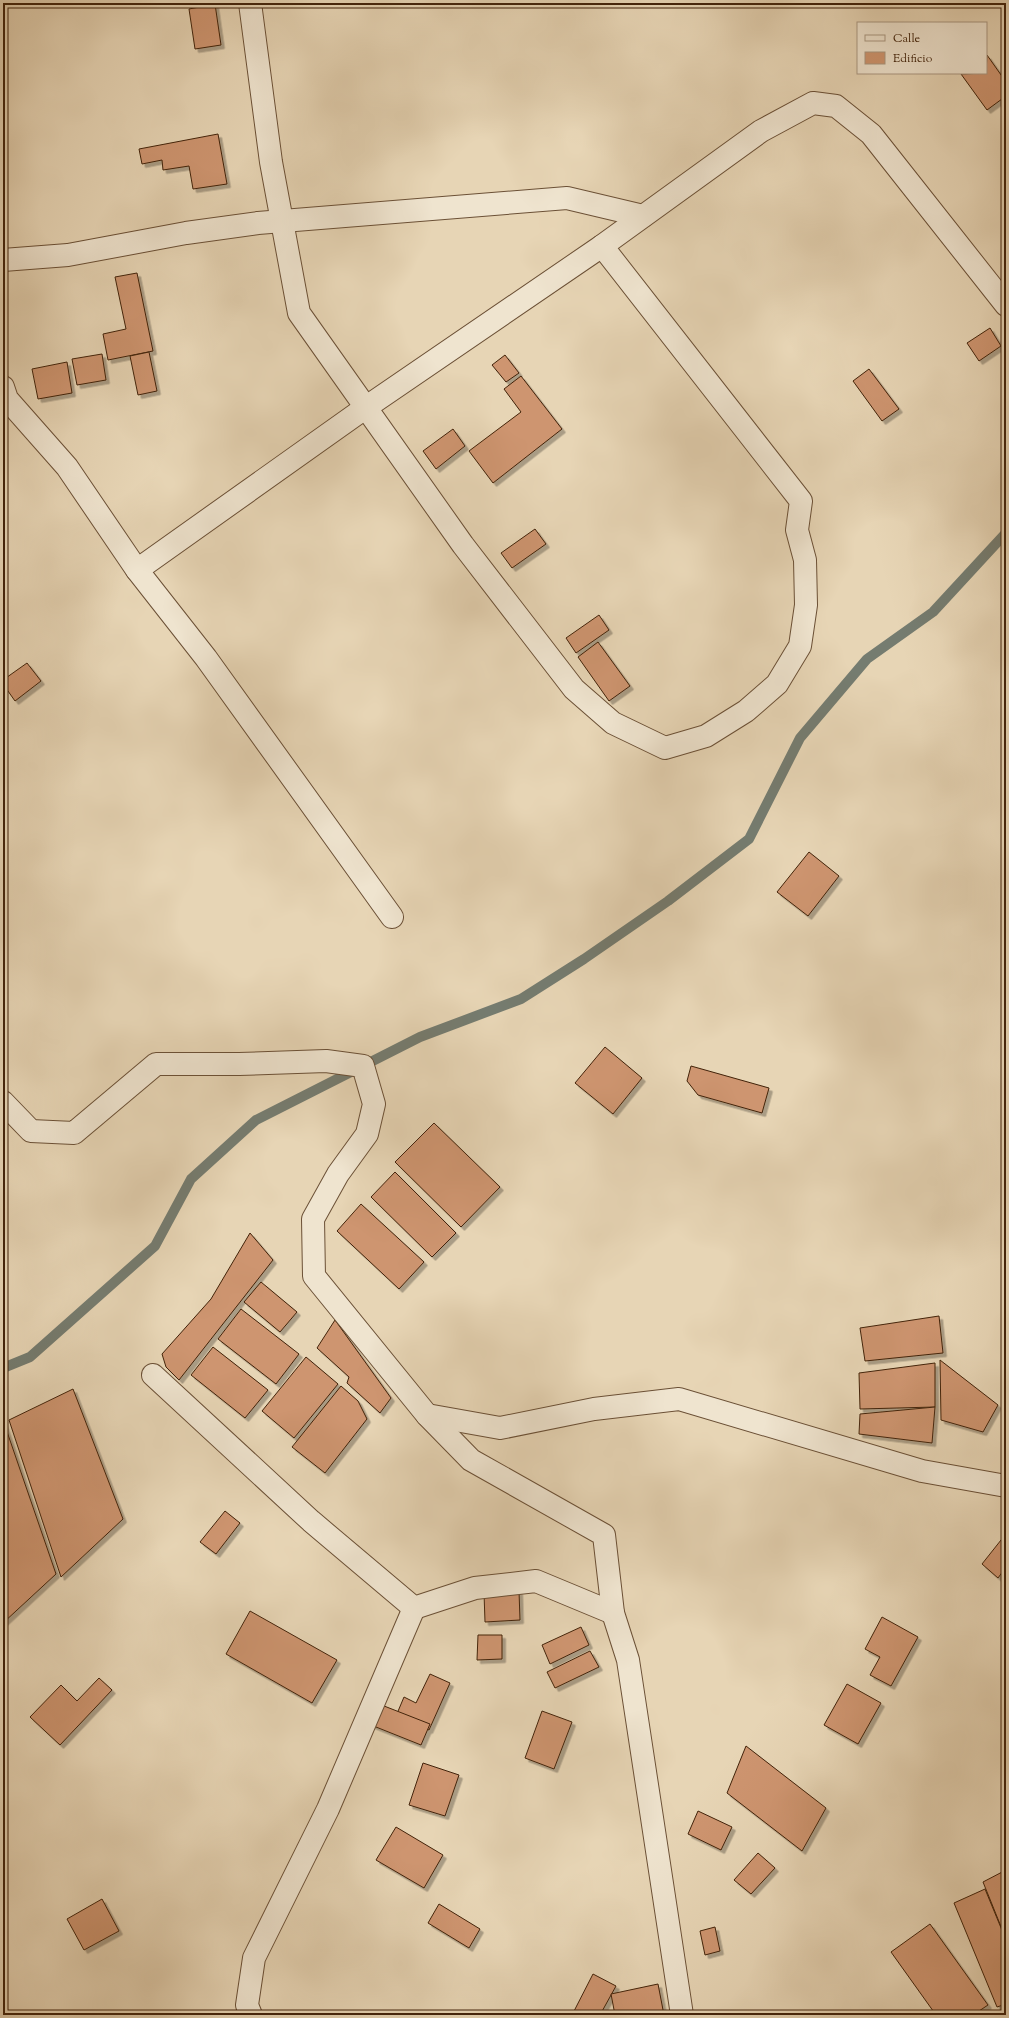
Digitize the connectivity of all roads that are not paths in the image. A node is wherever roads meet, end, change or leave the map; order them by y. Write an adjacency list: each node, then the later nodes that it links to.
1 (250, 3): 3 (street)
2 (643, 216): 3 (street); 4 (street); 6 (street)
3 (282, 221): 5 (street); 8 (street)
4 (602, 246): 8 (street); 8 (street)
5 (3, 260)
6 (1006, 305)
7 (3, 387): 9 (street)
8 (365, 408): 9 (street)
9 (137, 570): 10 (street)
10 (392, 917)
11 (3, 1102): 13 (street)
12 (153, 1375): 15 (street)
13 (427, 1415): 14 (street); 16 (street)
14 (1006, 1486)
15 (414, 1608): 16 (street); 17 (street)
16 (612, 1613): 18 (street)
17 (251, 2015)
18 (682, 2015)

